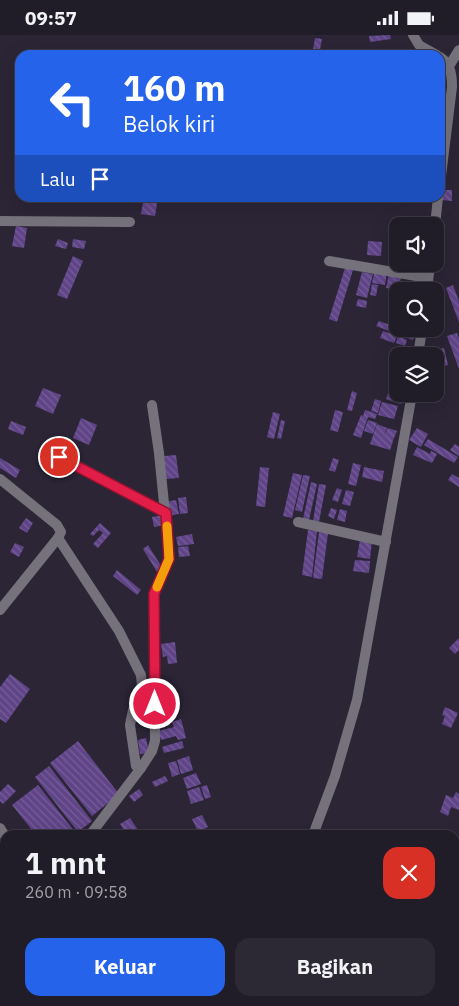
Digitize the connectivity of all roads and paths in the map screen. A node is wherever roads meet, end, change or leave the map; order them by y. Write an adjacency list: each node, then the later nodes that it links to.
1 (413, 35): 2 (street)
2 (428, 50)
3 (459, 50): 5 (street)
4 (445, 62): 5 (street)
5 (449, 66): 6 (street)
6 (445, 144)
7 (437, 202): 8 (street)
8 (436, 217)
9 (0, 221): 10 (street)
10 (130, 222)
11 (329, 261): 13 (street)
12 (429, 272): 13 (street)
13 (428, 278): 14 (street)
14 (428, 282)
15 (411, 402): 22 (street)
16 (152, 405): 19 (street)
17 (59, 457): 19 (street)
18 (0, 479): 21 (street)
19 (166, 513): 24 (street)
20 (298, 522): 22 (street)
21 (58, 539): 23 (street); 24 (street)
22 (386, 542): 26 (street)
23 (0, 610)
24 (141, 768): 25 (street)
25 (94, 830)
26 (315, 830)

